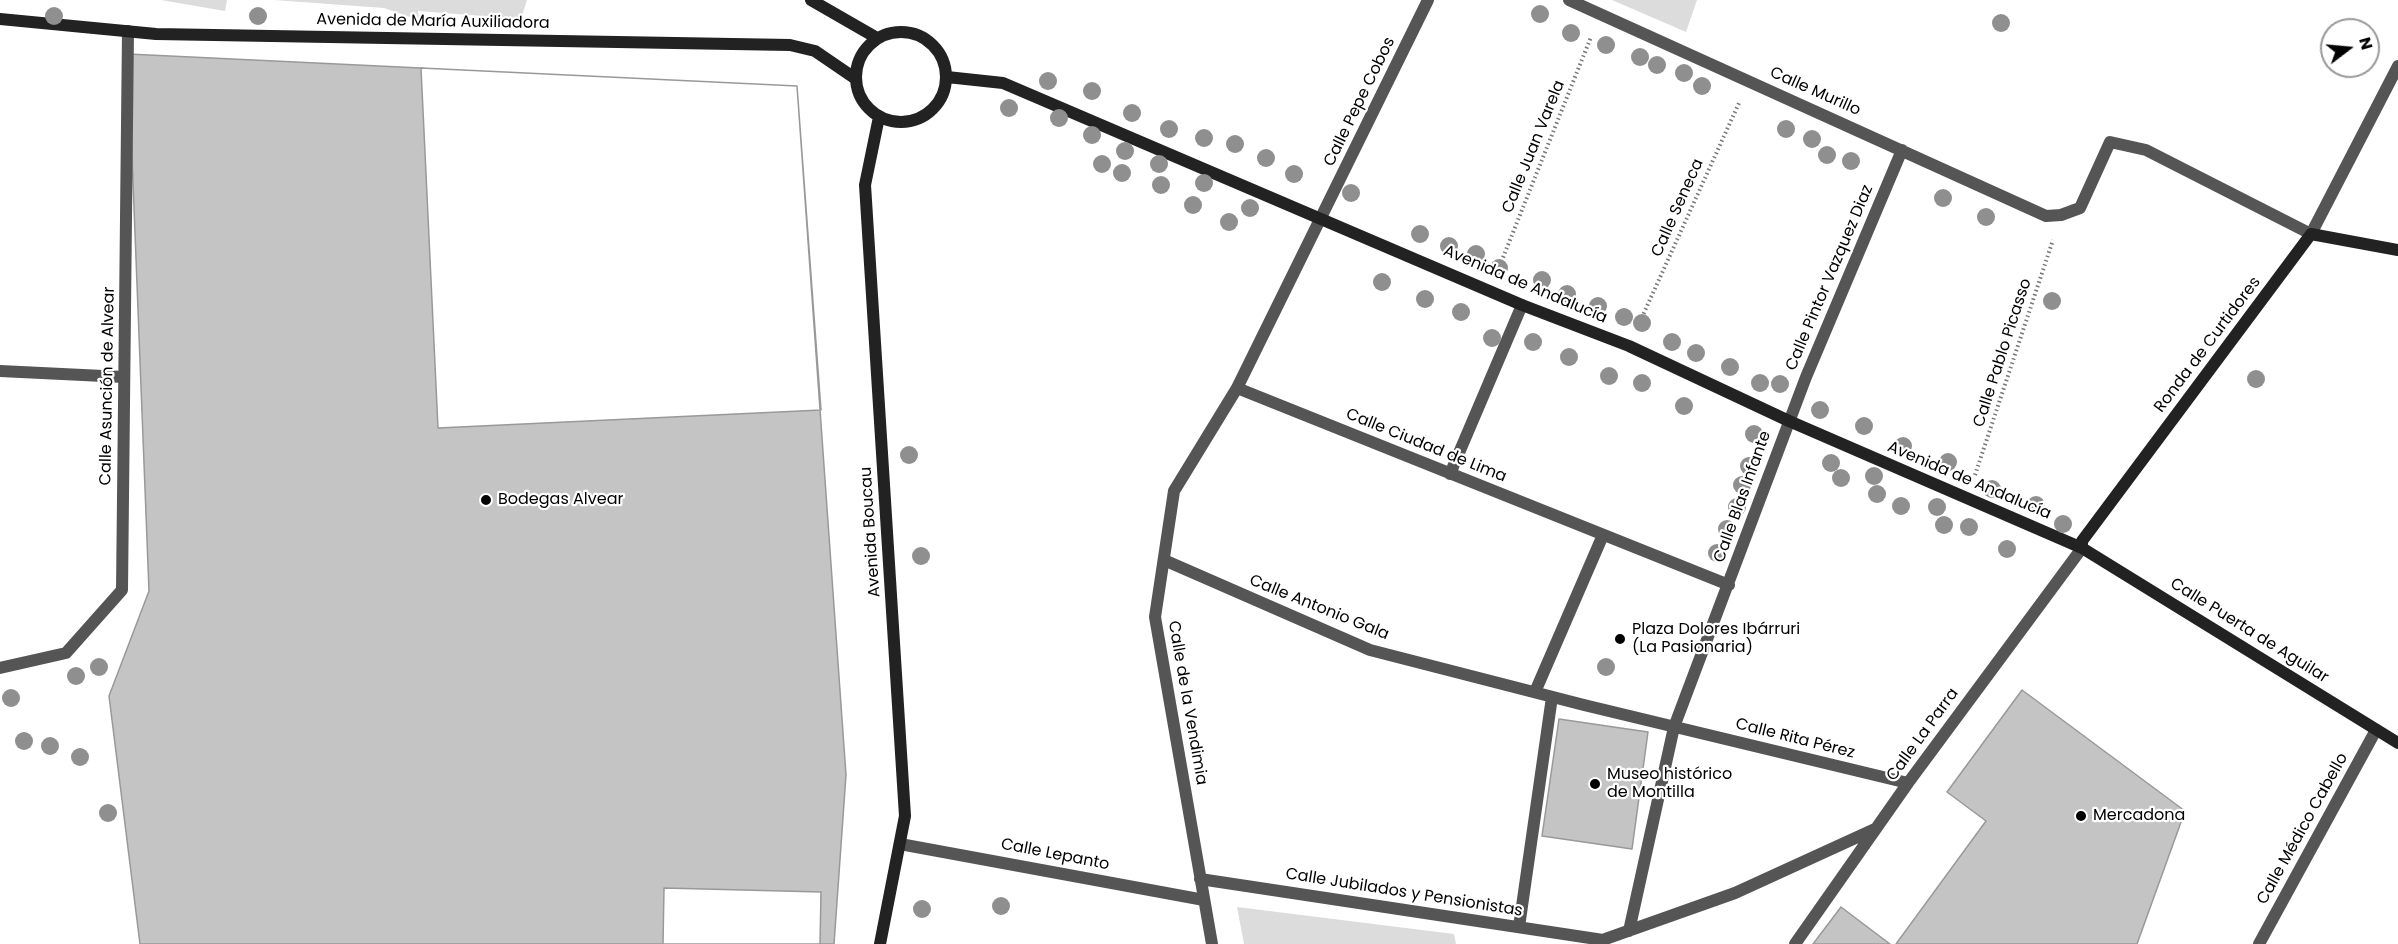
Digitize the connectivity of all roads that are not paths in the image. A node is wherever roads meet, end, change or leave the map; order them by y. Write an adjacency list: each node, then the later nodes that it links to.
1 (811, 0): 6 (street)
2 (1428, 0): 12 (street, Calle Pepe Cobos)
3 (1569, 0): 11 (street, Calle Murillo)
4 (0, 19): 5 (street, Avenida de María Auxiliadora)
5 (128, 31): 9 (street, Avenida de María Auxiliadora); 17 (street, Calle Asunción de Alvear)
6 (877, 38): 8 (street); 9 (street)
7 (2398, 66): 13 (street)
8 (947, 77): 10 (street); 12 (street, Avenida de Andalucía)
9 (856, 79): 10 (street)
10 (879, 117): 33 (street, Avenida Boucau)
11 (1902, 150): 13 (street, Calle Murillo); 19 (street, Calle Pintor Vazquez Diaz)
12 (1322, 218): 15 (street, Avenida de Andalucía); 18 (street, Calle de la Vendimia)
13 (2311, 234): 14 (street); 22 (street, Ronda de Curtidores)
14 (2398, 250)
15 (1522, 305): 19 (street, Avenida de Andalucía); 20 (street)
16 (0, 371): 17 (street)
17 (124, 377): 25 (street, Calle Asunción de Alvear)
18 (1236, 388): 20 (street, Calle Ciudad de Lima); 23 (street, Calle de la Vendimia)
19 (1789, 421): 22 (street, Avenida de Andalucía); 24 (street, Calle Blas Infante)
20 (1450, 474): 21 (street, Calle Ciudad de Lima)
21 (1603, 535): 24 (street); 26 (street)
22 (2082, 548): 29 (street, Calle Puerta de Aguilar); 31 (street, Calle La Parra)
23 (1164, 560): 26 (street, Calle Antonio Gala); 34 (street, Calle de la Vendimia)
24 (1729, 585): 28 (street)
25 (0, 668)
26 (1535, 692): 27 (street)
27 (1552, 697): 28 (street); 36 (street)
28 (1674, 727): 31 (street, Calle Rita Pérez); 37 (street)
29 (2376, 730): 30 (street, Calle Puerta de Aguilar); 43 (street, Calle Médico Cabello)
30 (2398, 743)
31 (1908, 783): 32 (street, Calle La Parra)
32 (1876, 829): 37 (street, Calle Jubilados y Pensionistas); 42 (street, Calle La Parra)
33 (900, 844): 35 (street, Calle Lepanto); 39 (street, Avenida Boucau)
34 (1200, 879): 35 (street, Calle de la Vendimia); 36 (street, Calle Jubilados y Pensionistas)
35 (1204, 900): 40 (street, Calle de la Vendimia)
36 (1519, 927): 38 (street, Calle Jubilados y Pensionistas)
37 (1629, 931): 38 (street, Calle Jubilados y Pensionistas)
38 (1604, 940): 41 (street, Calle Jubilados y Pensionistas)
39 (880, 944)
40 (1212, 944)
41 (1590, 944)
42 (1795, 944)
43 (2259, 944)

